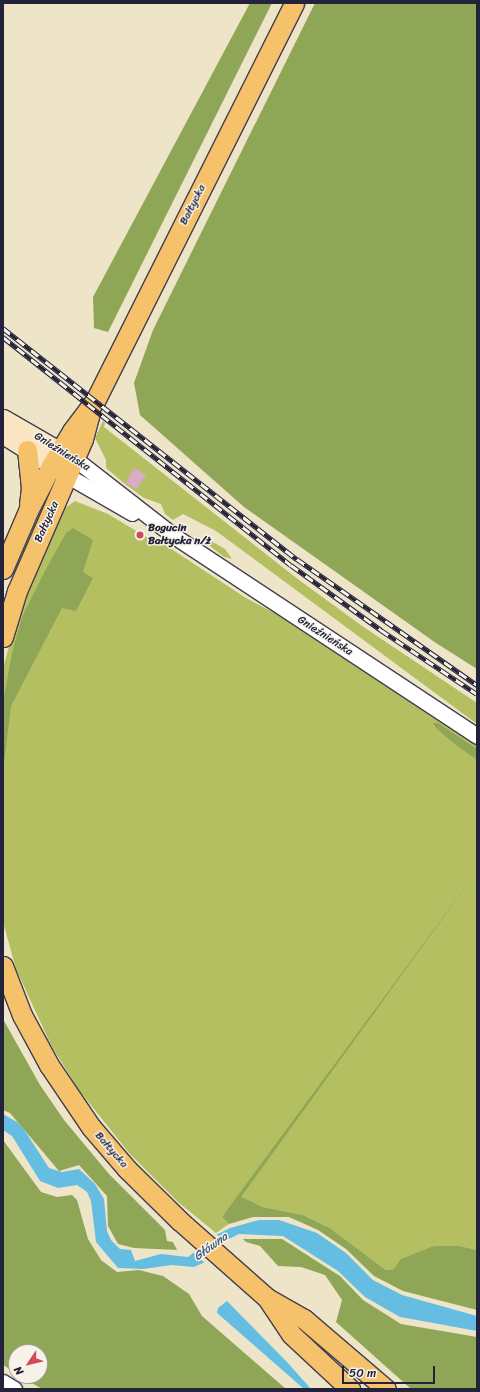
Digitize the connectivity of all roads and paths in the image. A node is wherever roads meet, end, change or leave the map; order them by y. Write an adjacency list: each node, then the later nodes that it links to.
1 (294, 3): 5 (main road, Bałtycka)
2 (3, 418): 5 (main road, Gnieźnieńska)
3 (3, 435): 4 (main road, Gnieźnieńska)
4 (26, 450): 6 (main road, Gnieźnieńska); 7 (main road)
5 (68, 462): 6 (main road, Bałtycka); 9 (main road, Bałtycka); 10 (street, Gnieźnieńska)
6 (52, 466): 7 (main road, Bałtycka)
7 (28, 511): 8 (main road, Bałtycka)
8 (3, 569)
9 (3, 637)
10 (477, 736)
11 (3, 966): 12 (main road, Bałtycka)
12 (267, 1298): 14 (main road, Bałtycka); 15 (main road, Bałtycka)
13 (3, 1382): 16 (street)
14 (348, 1387)
15 (384, 1388)
16 (14, 1389)

